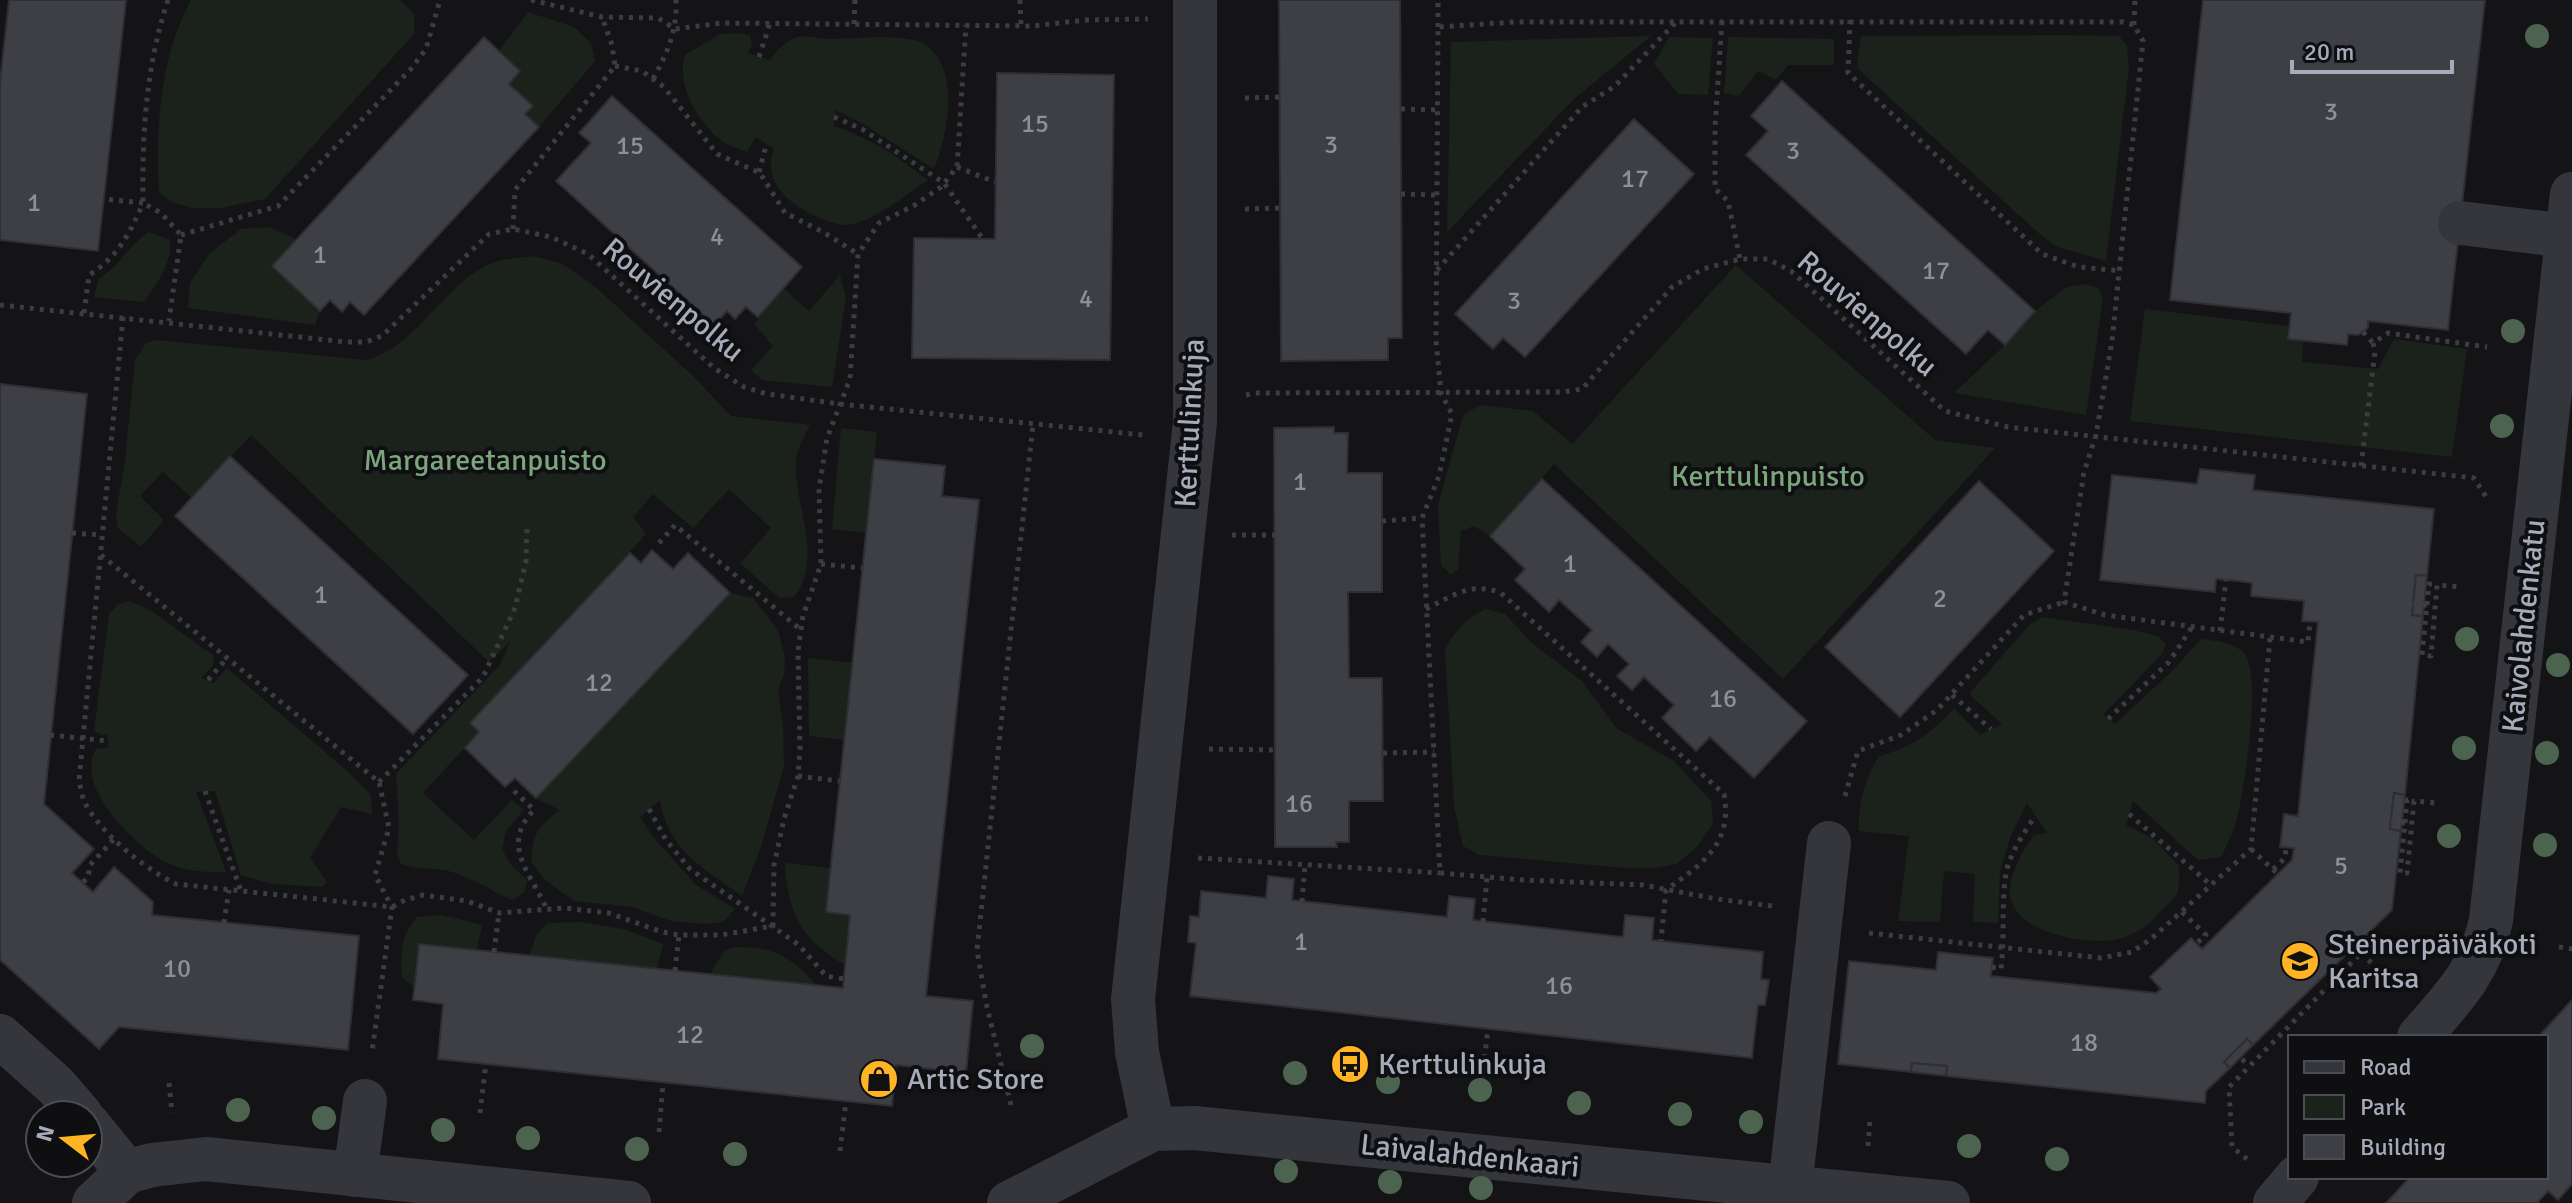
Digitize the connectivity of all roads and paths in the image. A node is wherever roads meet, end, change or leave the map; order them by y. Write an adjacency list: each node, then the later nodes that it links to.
1 (168, 0): 35 (path)
2 (440, 0): 39 (path)
3 (531, 0): 10 (path)
4 (676, 0): 20 (path)
5 (855, 0): 15 (path)
6 (1020, 0): 18 (path)
7 (1438, 0): 19 (path)
8 (2135, 0): 17 (path)
9 (1195, 9): 18 (path); 112 (street, Kerttulinkuja)
10 (602, 17): 20 (path); 22 (path)
11 (1850, 20): 13 (path); 17 (path); 44 (path)
12 (1677, 21): 13 (path); 19 (path); 43 (path)
13 (1722, 21): 42 (path)
14 (770, 23): 15 (path); 20 (path); 21 (path)
15 (854, 24): 16 (path)
16 (966, 25): 18 (path); 28 (path)
17 (2134, 25): 44 (path)
18 (1021, 26)
19 (1438, 27): 25 (path)
20 (675, 29): 23 (path)
21 (759, 57)
22 (615, 66): 23 (path); 38 (path)
23 (653, 79): 29 (path)
24 (1401, 109): 25 (path)
25 (1436, 110): 33 (path)
26 (834, 117): 31 (path)
27 (766, 146): 29 (path)
28 (957, 167): 30 (path); 31 (path)
29 (759, 172): 41 (path)
30 (995, 182)
31 (944, 183): 40 (path); 41 (path)
32 (1401, 194): 33 (path)
33 (1435, 195): 43 (path)
34 (104, 199): 35 (path)
35 (143, 203): 39 (path); 46 (path)
36 (2570, 215): 37 (street); 58 (street, Kaivolahdenkatu)
37 (2460, 223)
38 (513, 229): 48 (path); 54 (path, Rouvienpolku)
39 (181, 235): 48 (path)
40 (982, 238)
41 (858, 254): 54 (path)
42 (1740, 259): 52 (path, Rouvienpolku); 56 (path, Rouvienpolku)
43 (1436, 270): 52 (path)
44 (2121, 271): 56 (path)
45 (0, 305): 46 (path)
46 (84, 313): 47 (path)
47 (123, 317): 48 (path); 65 (path)
48 (169, 321)
49 (2363, 332): 50 (path)
50 (2373, 343): 51 (path); 59 (path)
51 (2487, 347)
52 (1441, 393): 53 (path, Rouvienpolku); 61 (path)
53 (1241, 396)
54 (840, 404): 55 (path, Rouvienpolku); 70 (path)
55 (1033, 424): 57 (path, Rouvienpolku); 154 (path)
56 (2096, 435): 59 (path, Rouvienpolku); 75 (path)
57 (1159, 437)
58 (2558, 445): 144 (street, Kaivolahdenkatu)
59 (2361, 466): 60 (path, Rouvienpolku)
60 (2474, 478)
61 (1422, 518): 62 (path); 78 (path)
62 (1382, 521)
63 (527, 527): 98 (path)
64 (72, 533): 65 (path)
65 (102, 535): 69 (path)
66 (1238, 535): 67 (path)
67 (1275, 535)
68 (659, 543): 81 (path)
69 (101, 555): 84 (path); 90 (path)
70 (821, 564): 71 (path); 81 (path)
71 (862, 568)
72 (2226, 580): 82 (path)
73 (2437, 585): 74 (path); 77 (path); 77 (path)
74 (2461, 587)
75 (2064, 602): 80 (path); 86 (path)
76 (2413, 604): 77 (path)
77 (2427, 605)
78 (1426, 609): 94 (path); 119 (path)
79 (2310, 621): 83 (path)
80 (2192, 627): 82 (path); 87 (path)
81 (801, 630): 96 (path)
82 (2220, 631): 83 (path)
83 (2270, 638): 111 (path)
84 (227, 658): 85 (path); 98 (path)
85 (208, 680)
86 (1952, 695): 88 (path); 109 (path)
87 (2108, 719)
88 (1991, 729)
89 (50, 735): 90 (path)
90 (83, 738): 91 (path); 108 (path)
91 (108, 741)
92 (1237, 749): 93 (path)
93 (1275, 750)
94 (1434, 752): 95 (path); 114 (path)
95 (1383, 753)
96 (798, 776): 97 (path); 129 (path)
97 (839, 781)
98 (379, 782): 122 (path)
99 (205, 791): 120 (path)
100 (514, 791): 123 (path)
101 (2414, 801): 102 (path); 107 (path); 107 (path)
102 (2436, 803)
103 (649, 809): 129 (path)
104 (2129, 814): 117 (path)
105 (2035, 816): 135 (path)
106 (2391, 821): 107 (path)
107 (2405, 823)
108 (115, 838): 116 (path); 118 (path)
109 (1829, 843): 126 (street)
110 (2286, 848): 111 (path)
111 (2251, 849): 117 (path)
112 (1148, 855): 113 (path); 156 (street, Kerttulinkuja)
113 (1305, 864): 114 (path); 121 (path)
114 (1440, 873): 115 (path)
115 (1487, 877): 119 (path); 127 (path)
116 (83, 882)
117 (2211, 885): 124 (path)
118 (229, 890): 120 (path); 128 (path)
119 (1666, 890): 126 (path); 131 (path)
120 (241, 891): 122 (path)
121 (1302, 902)
122 (392, 907): 125 (path); 152 (path)
123 (547, 910): 125 (path); 130 (path)
124 (2182, 912): 132 (path); 135 (path)
125 (499, 913): 137 (path)
126 (1821, 917): 135 (path); 164 (street)
127 (1483, 922)
128 (224, 923)
129 (773, 926): 130 (path); 142 (path)
130 (679, 935): 140 (path)
131 (1661, 941)
132 (2196, 944)
133 (2354, 946): 138 (path)
134 (2559, 947): 136 (path)
135 (2004, 948): 139 (path)
136 (2572, 949)
137 (494, 952)
138 (2361, 953): 141 (path); 148 (path)
139 (1992, 967)
140 (675, 971)
141 (2387, 978)
142 (844, 979)
143 (1488, 1029): 149 (path)
144 (2421, 1035)
145 (0, 1036): 151 (street)
146 (2235, 1052): 148 (path)
147 (486, 1063): 155 (path)
148 (2249, 1066): 159 (path)
149 (1482, 1078)
150 (663, 1082): 157 (path)
151 (67, 1099)
152 (365, 1101): 162 (street)
153 (846, 1101): 160 (path)
154 (1011, 1105)
155 (480, 1113)
156 (1153, 1129): 164 (street, Laivalahdenkaari); 165 (street, Laivalahdenkaari)
157 (659, 1132)
158 (104, 1144): 161 (street)
159 (2232, 1147)
160 (840, 1151)
161 (127, 1172): 162 (street); 166 (street)
162 (355, 1175): 167 (street)
163 (2295, 1179): 170 (street)
164 (1790, 1188): 169 (street, Laivalahdenkaari)
165 (1055, 1192): 168 (street, Laivalahdenkaari)
166 (94, 1203)
167 (629, 1203)
168 (1009, 1203)
169 (1948, 1203)
170 (2275, 1203)

